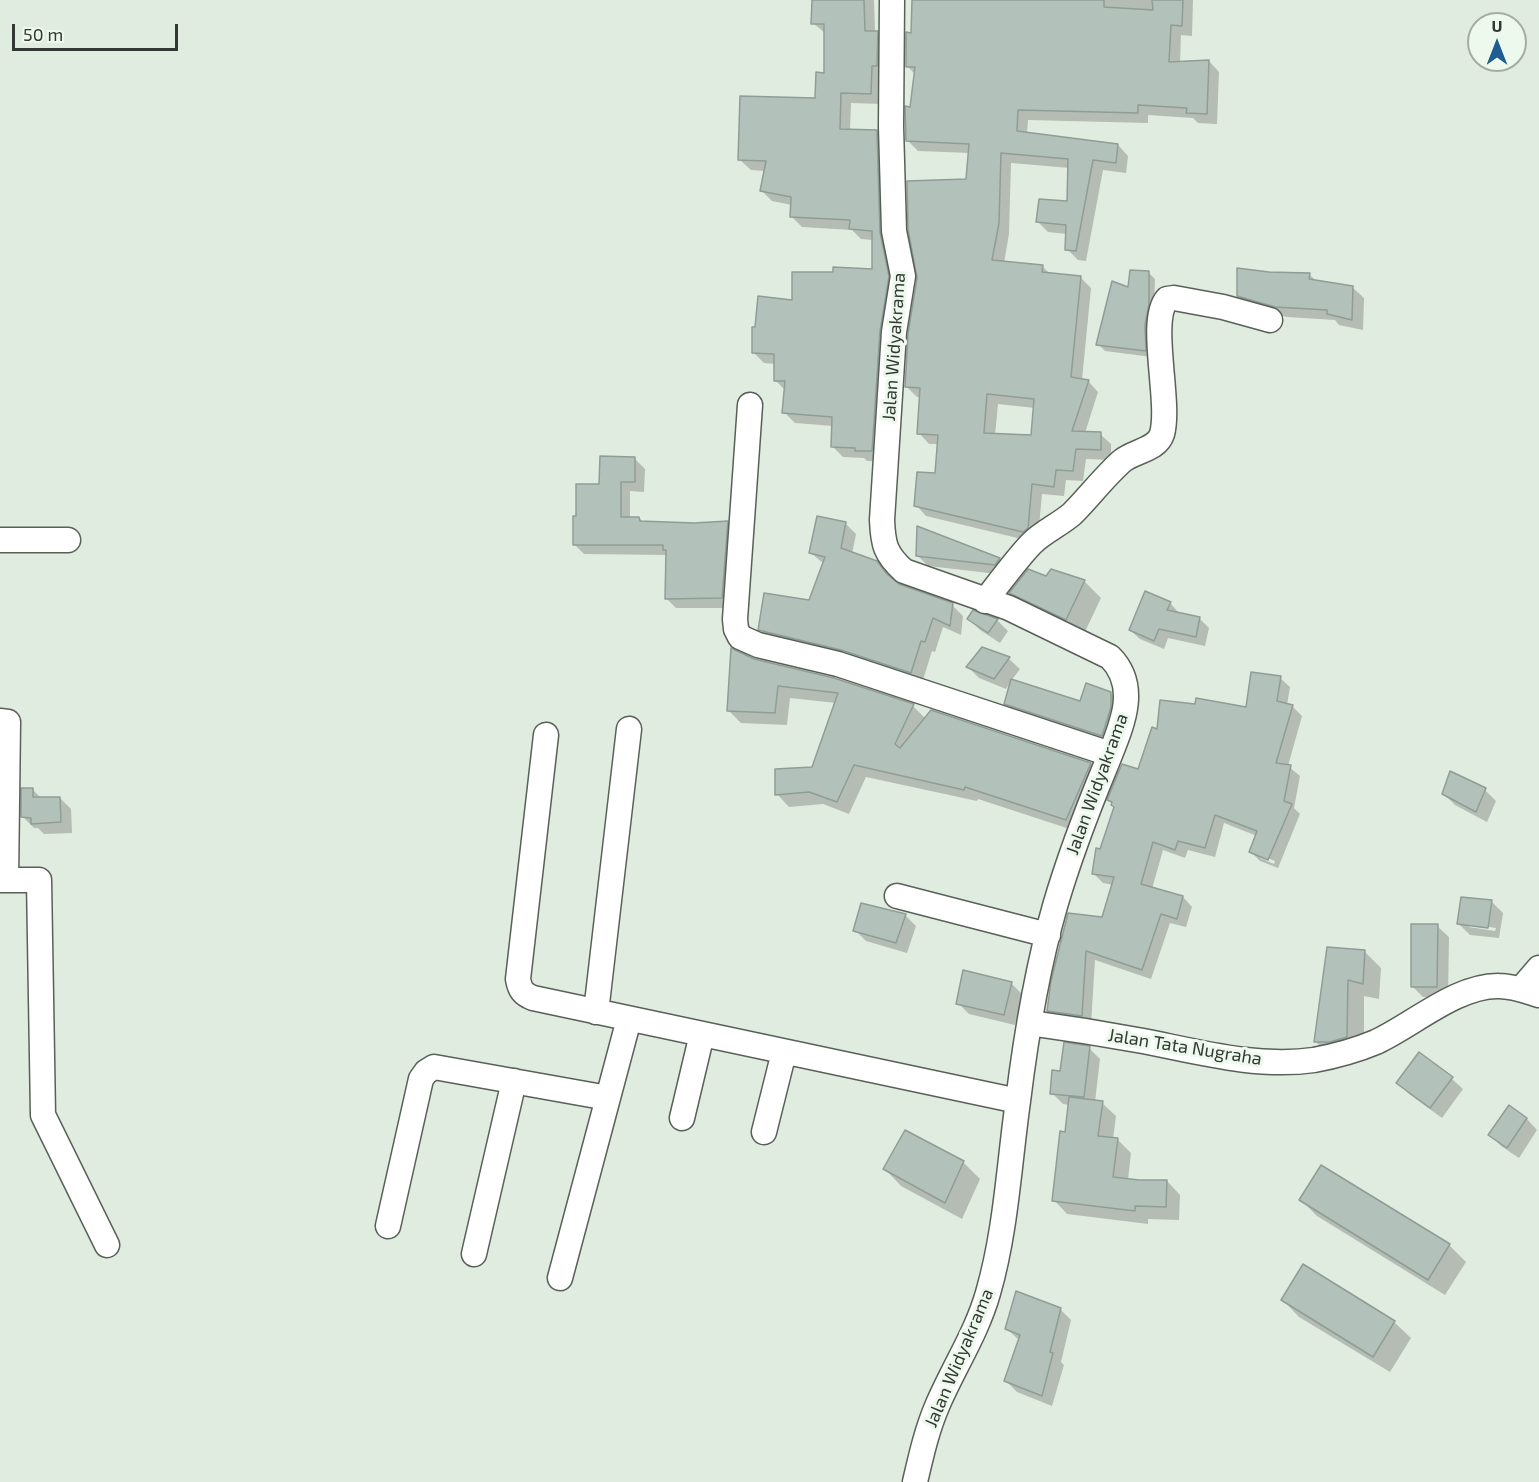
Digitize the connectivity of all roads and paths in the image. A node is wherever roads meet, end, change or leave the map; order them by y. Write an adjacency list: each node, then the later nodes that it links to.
1 (892, 0): 6 (street, Jalan Widyakrama)
2 (1270, 320): 6 (street)
3 (750, 405): 10 (street)
4 (0, 540): 5 (street)
5 (68, 540)
6 (986, 601): 10 (street, Jalan Widyakrama)
7 (0, 721): 11 (street)
8 (629, 729): 16 (street)
9 (546, 735): 16 (street)
10 (1110, 754): 13 (street, Jalan Widyakrama)
11 (3, 880): 27 (street)
12 (897, 896): 13 (street)
13 (1048, 935): 18 (street, Jalan Widyakrama)
14 (1539, 968): 15 (street)
15 (1530, 992): 18 (street, Jalan Tata Nugraha)
16 (596, 1012): 17 (street)
17 (629, 1019): 19 (street); 22 (street)
18 (1030, 1023): 23 (street, Jalan Widyakrama)
19 (702, 1034): 20 (street); 24 (street)
20 (784, 1052): 23 (street); 25 (street)
21 (514, 1082): 22 (street); 26 (street); 28 (street)
22 (608, 1098): 29 (street)
23 (1018, 1101): 30 (street, Jalan Widyakrama)
24 (682, 1118)
25 (764, 1132)
26 (388, 1226)
27 (107, 1245)
28 (474, 1254)
29 (560, 1278)
30 (915, 1482)

